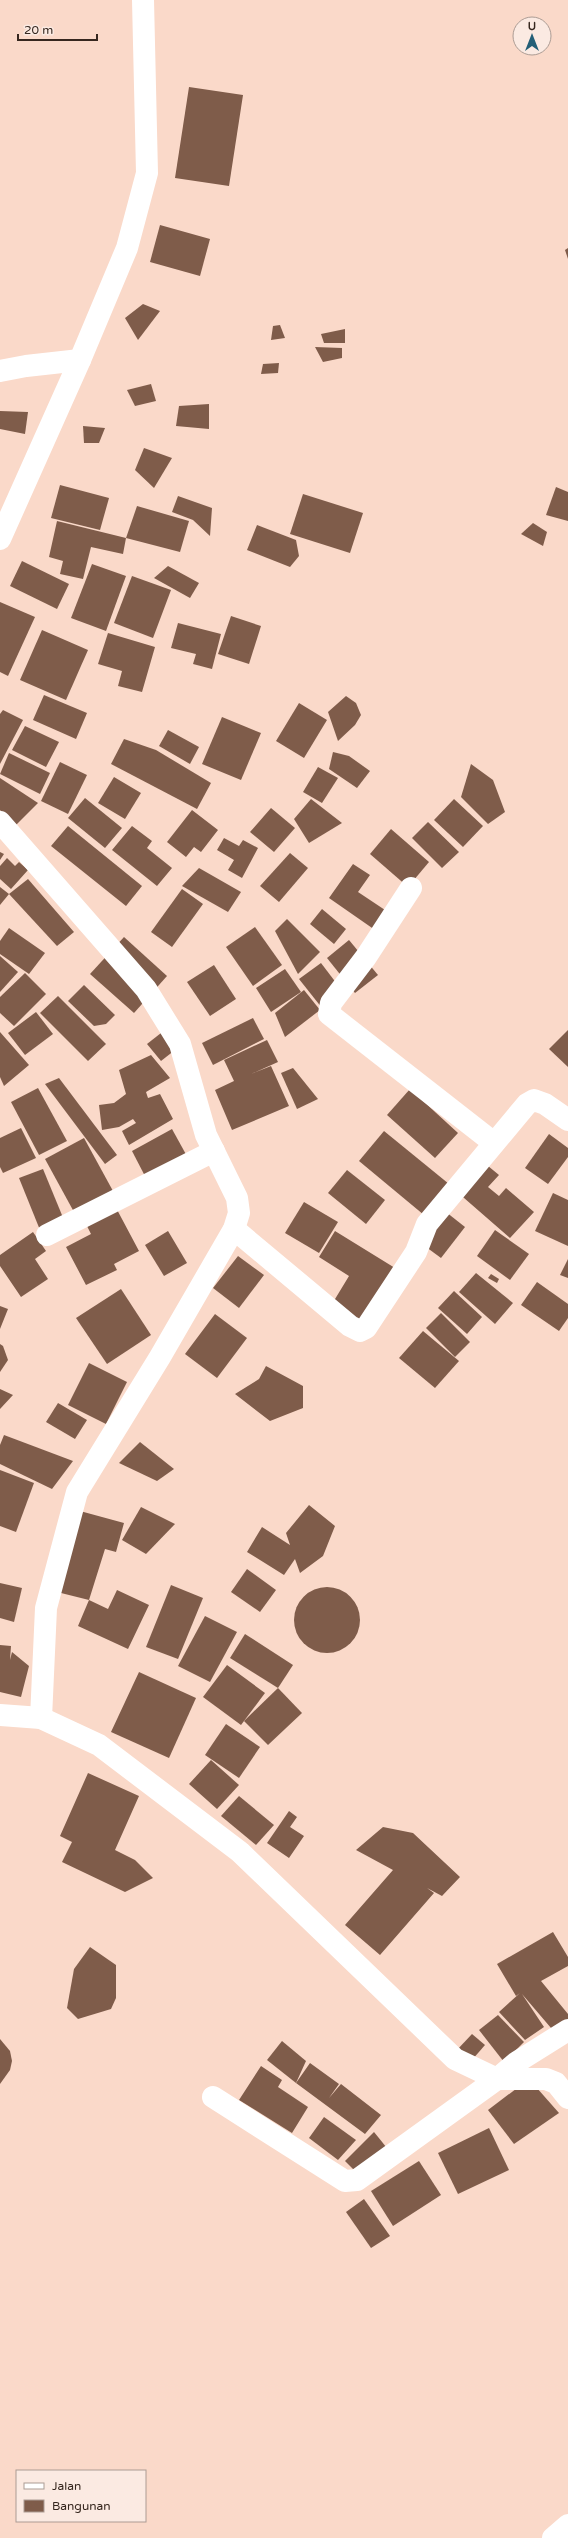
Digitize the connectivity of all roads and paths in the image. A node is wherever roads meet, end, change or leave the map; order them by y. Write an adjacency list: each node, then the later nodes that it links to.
1 (143, 0): 2 (street)
2 (80, 360): 3 (street); 4 (street)
3 (0, 371)
4 (0, 540)
5 (0, 822): 9 (street)
6 (411, 888): 8 (street)
7 (568, 1120): 8 (street)
8 (494, 1143): 10 (street)
9 (214, 1151): 10 (street); 11 (street)
10 (234, 1229): 13 (street)
11 (47, 1235)
12 (0, 1715): 13 (street)
13 (41, 1718): 15 (street)
14 (568, 2030): 15 (street)
15 (497, 2079): 16 (street); 17 (street)
16 (213, 2098)
17 (568, 2098)
18 (568, 2525): 19 (street)
19 (553, 2538)

